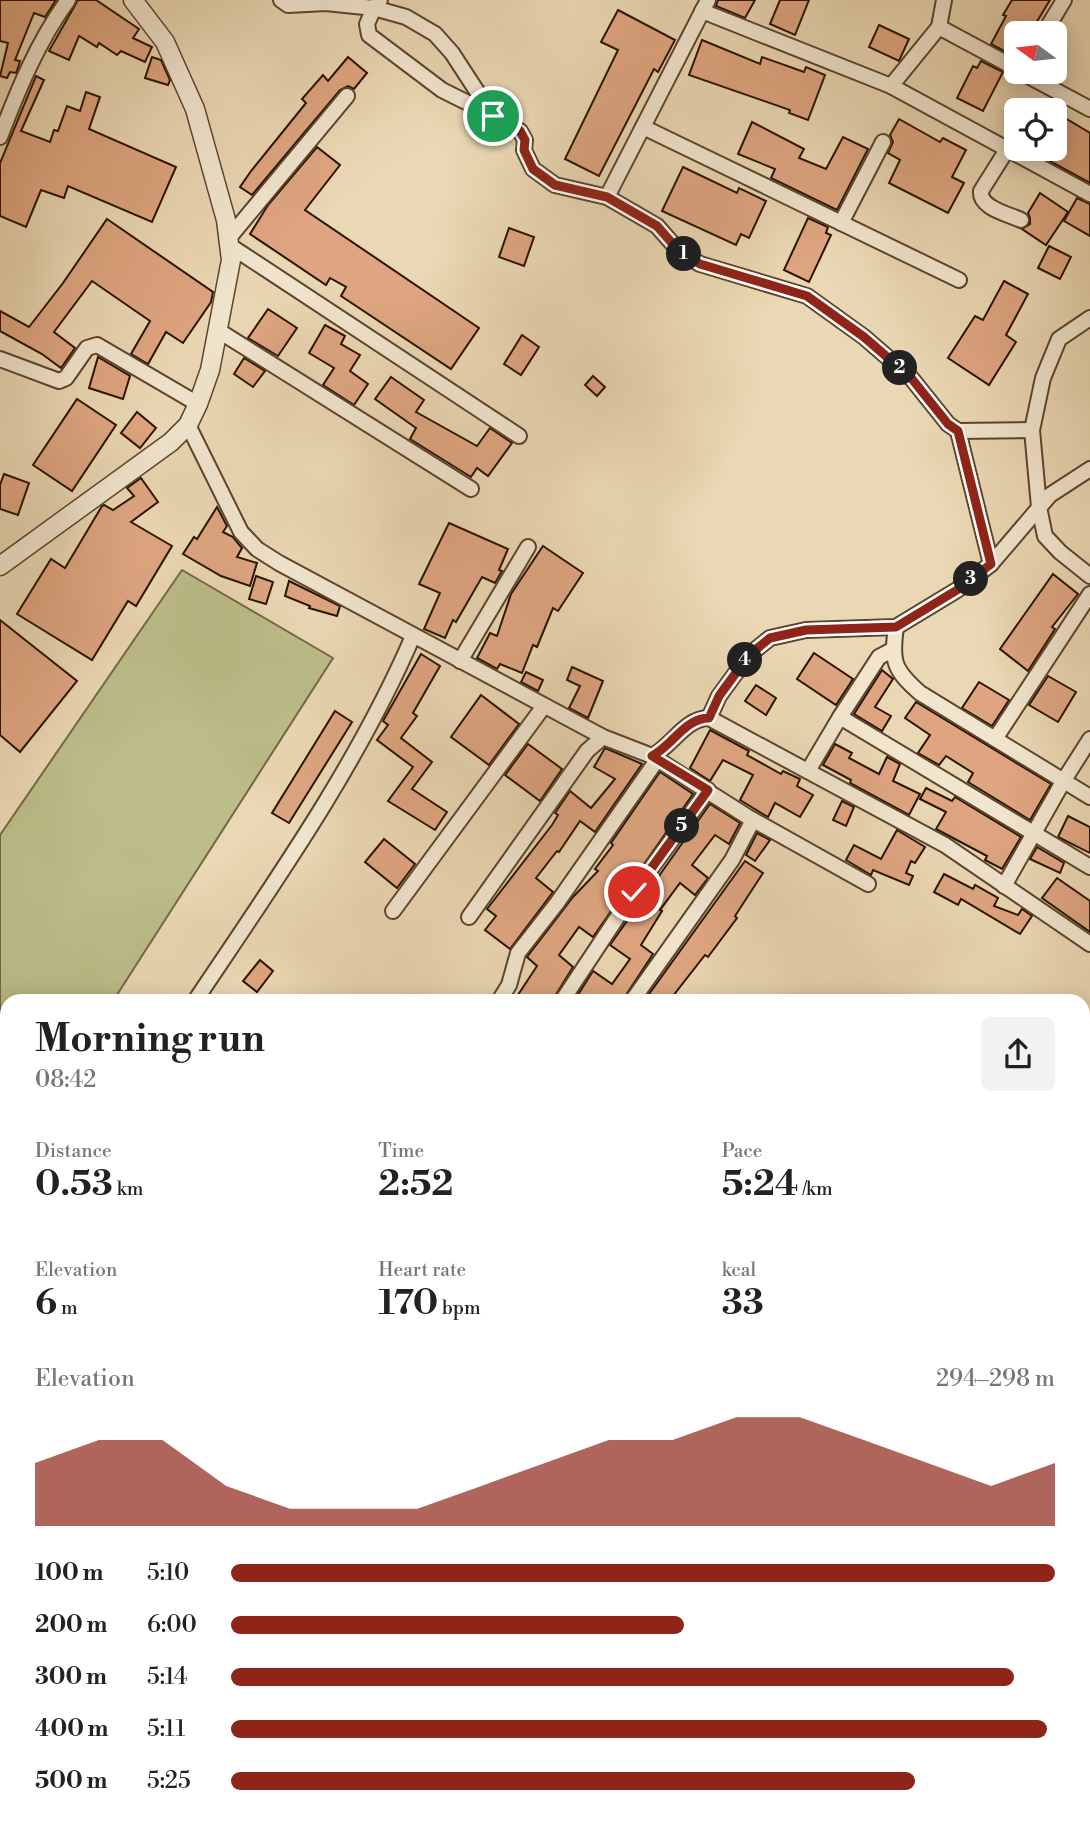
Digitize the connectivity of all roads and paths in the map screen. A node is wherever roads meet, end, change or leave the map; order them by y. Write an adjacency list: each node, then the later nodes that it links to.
1 (68, 0): 14 (street)
2 (133, 0): 28 (street)
3 (281, 0): 6 (street)
4 (944, 0): 9 (street)
5 (1064, 0): 8 (street)
6 (377, 4): 17 (street); 17 (street)
7 (705, 5): 12 (street); 18 (street)
8 (1051, 21)
9 (939, 26): 10 (street); 12 (street)
10 (1004, 63)
11 (1043, 84): 16 (street)
12 (891, 86): 21 (street)
13 (0, 95): 14 (street)
14 (16, 95): 19 (street)
15 (347, 96): 28 (street)
16 (1090, 109)
17 (493, 116): 25 (street)
18 (643, 127): 25 (street); 27 (street)
19 (0, 137)
20 (883, 142): 27 (street)
21 (1004, 146)
22 (1004, 154): 26 (street)
23 (1031, 161): 24 (street)
24 (1090, 194)
25 (607, 197): 36 (street)
26 (1021, 220)
27 (841, 223): 29 (street)
28 (229, 242): 31 (street); 37 (street)
29 (959, 280)
30 (1090, 318): 35 (street)
31 (219, 331): 33 (street); 39 (street)
32 (0, 359): 33 (street)
33 (198, 404): 34 (street)
34 (188, 425): 43 (street); 47 (street)
35 (1032, 430): 36 (street); 40 (street)
36 (958, 431): 42 (street)
37 (519, 436)
38 (1090, 469): 40 (street)
39 (471, 489)
40 (1039, 507): 42 (street); 44 (street)
41 (528, 547): 49 (street)
42 (991, 564): 46 (street)
43 (0, 566)
44 (1090, 576)
45 (1090, 594): 54 (street)
46 (896, 627): 48 (street); 52 (street)
47 (413, 636): 49 (street); 69 (street)
48 (894, 649): 51 (street); 54 (street)
49 (460, 661): 50 (street)
50 (544, 706): 53 (street); 66 (street)
51 (841, 717): 57 (street); 62 (street)
52 (709, 718): 56 (street); 57 (street)
53 (604, 737): 56 (street); 67 (street)
54 (995, 739): 58 (street)
55 (1090, 739): 58 (street)
56 (655, 758): 59 (street); 70 (street)
57 (808, 771): 65 (street)
58 (1064, 780): 60 (street); 62 (street)
59 (708, 790): 61 (street); 71 (street)
60 (1090, 797)
61 (753, 820): 64 (street); 72 (street)
62 (1034, 833): 63 (street); 65 (street)
63 (1090, 867)
64 (868, 884)
65 (1004, 886): 68 (street)
66 (393, 912)
67 (468, 917)
68 (1090, 944)
69 (200, 994)
70 (503, 994)
71 (566, 994)
72 (637, 994)

